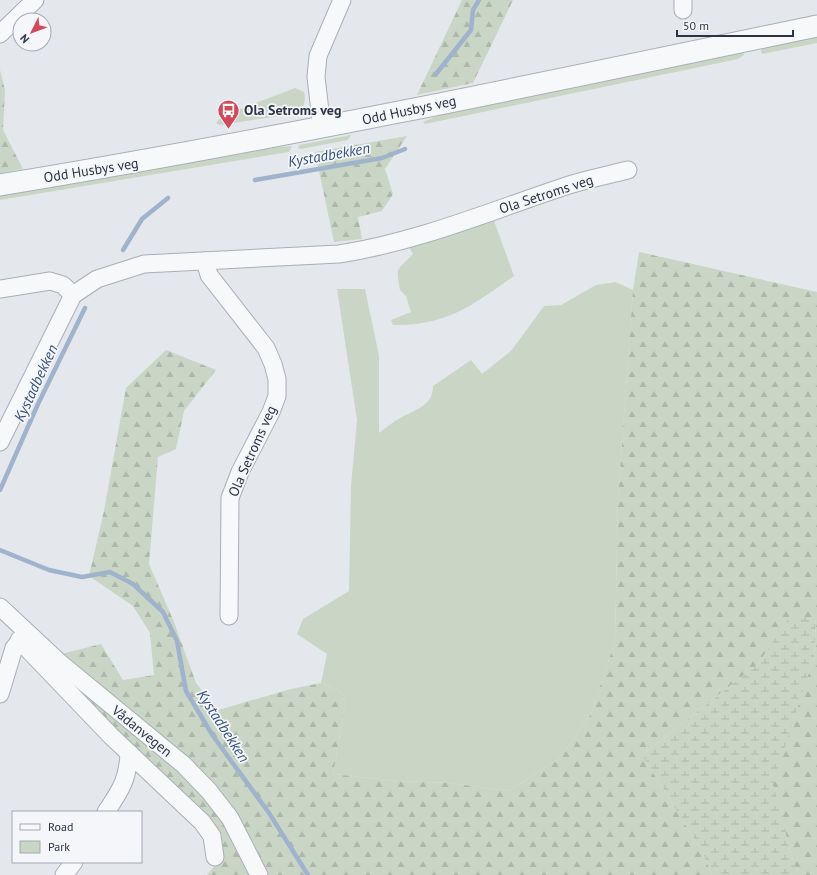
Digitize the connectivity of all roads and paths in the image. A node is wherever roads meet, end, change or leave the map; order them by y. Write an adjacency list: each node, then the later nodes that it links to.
1 (35, 0): 4 (street)
2 (342, 0): 5 (street)
3 (817, 26): 5 (street, Odd Husbys veg)
4 (0, 34)
5 (322, 128): 7 (street, Odd Husbys veg)
6 (628, 170): 8 (street, Ola Setroms veg)
7 (0, 185)
8 (205, 261): 10 (street, Ola Setroms veg); 13 (street, Ola Setroms veg)
9 (0, 289): 10 (street)
10 (72, 295): 11 (street)
11 (0, 442)
12 (0, 607): 14 (street, Vådanvegen)
13 (229, 616)
14 (22, 636): 15 (street); 16 (street, Vådanvegen); 21 (street, Vådanvegen)
15 (0, 694)
16 (129, 753): 17 (street, Vådanvegen); 18 (street, Vådanvegen)
17 (107, 811)
18 (215, 857)
19 (73, 863): 20 (street)
20 (64, 875)
21 (259, 875)

